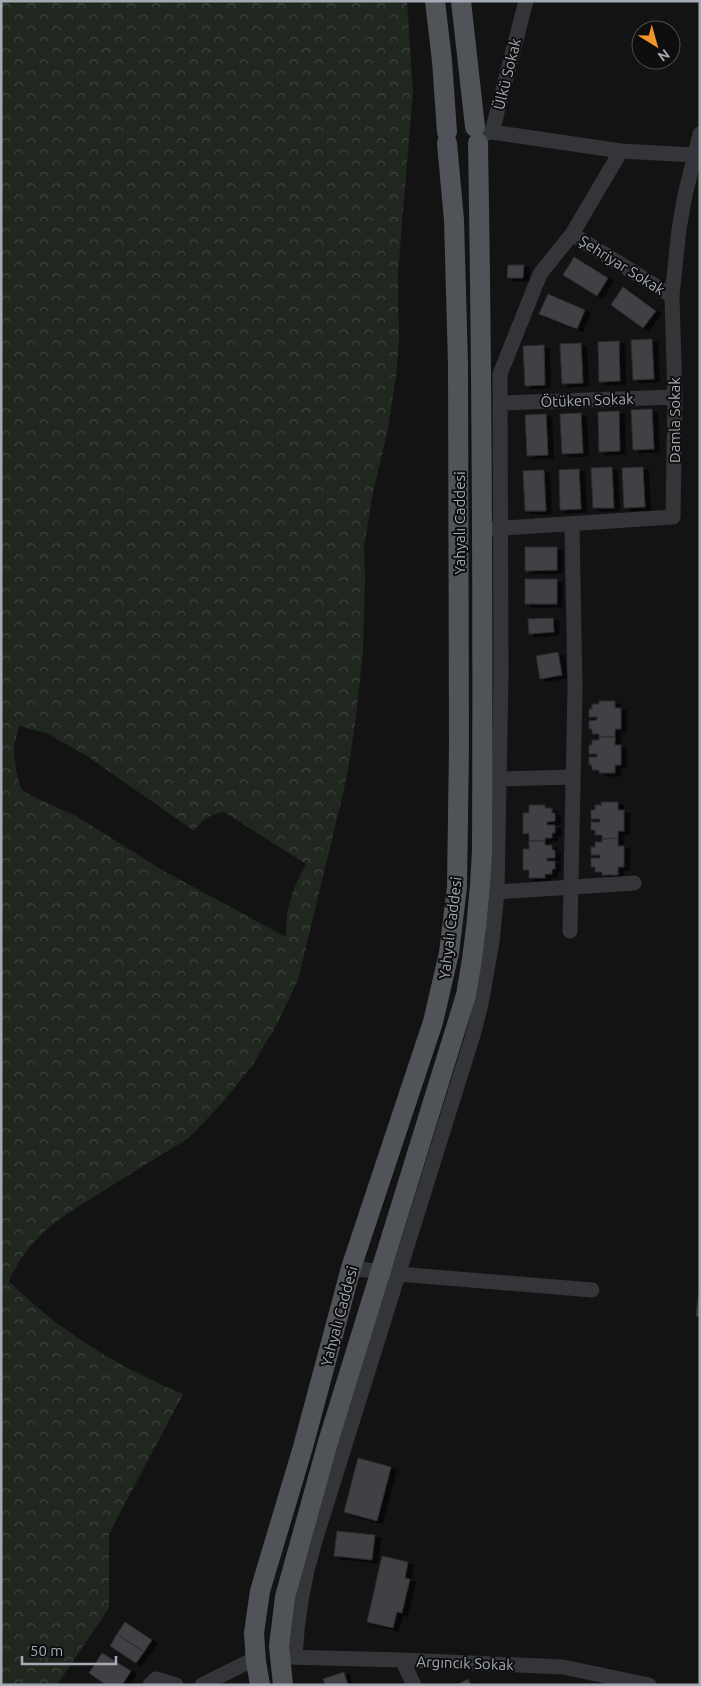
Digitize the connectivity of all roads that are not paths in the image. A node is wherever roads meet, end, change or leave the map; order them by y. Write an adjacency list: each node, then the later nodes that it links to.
1 (435, 1): 6 (main road, Yahyalı Caddesi)
2 (461, 1): 4 (main road, Yahyalı Caddesi)
3 (526, 1): 4 (street, Ülkü Sokak)
4 (481, 134): 6 (main road); 6 (main road); 7 (street); 14 (main road, Yahyalı Caddesi)
5 (700, 134): 8 (street, Damla Sokak)
6 (447, 138): 21 (main road, Yahyalı Caddesi)
7 (620, 151): 8 (street); 9 (street)
8 (697, 154): 10 (street, Damla Sokak)
9 (572, 234): 10 (street, Şehriyar Sokak); 12 (street)
10 (672, 296): 11 (street, Damla Sokak)
11 (675, 397): 12 (street, Ötüken Sokak); 13 (street, Damla Sokak)
12 (500, 403): 14 (street)
13 (572, 524): 14 (street, Damla Sokak); 15 (street)
14 (491, 529): 16 (street); 22 (main road, Yahyalı Caddesi)
15 (573, 777): 16 (street); 18 (street)
16 (499, 779): 19 (street)
17 (634, 883): 18 (street)
18 (571, 887): 19 (street); 20 (street)
19 (497, 892): 22 (street)
20 (570, 930)
21 (351, 1268): 22 (street); 25 (main road, Yahyalı Caddesi)
22 (389, 1273): 23 (street); 24 (main road, Yahyalı Caddesi)
23 (592, 1290)
24 (287, 1657): 26 (street, Argıncık Sokak); 31 (main road, Yahyalı Caddesi)
25 (256, 1658): 29 (street); 30 (main road, Yahyalı Caddesi)
26 (402, 1660): 32 (street); 33 (street, Argıncık Sokak)
27 (150, 1685): 28 (street)
28 (176, 1685)
29 (202, 1685)
30 (260, 1685)
31 (283, 1685)
32 (414, 1685)
33 (649, 1685)

